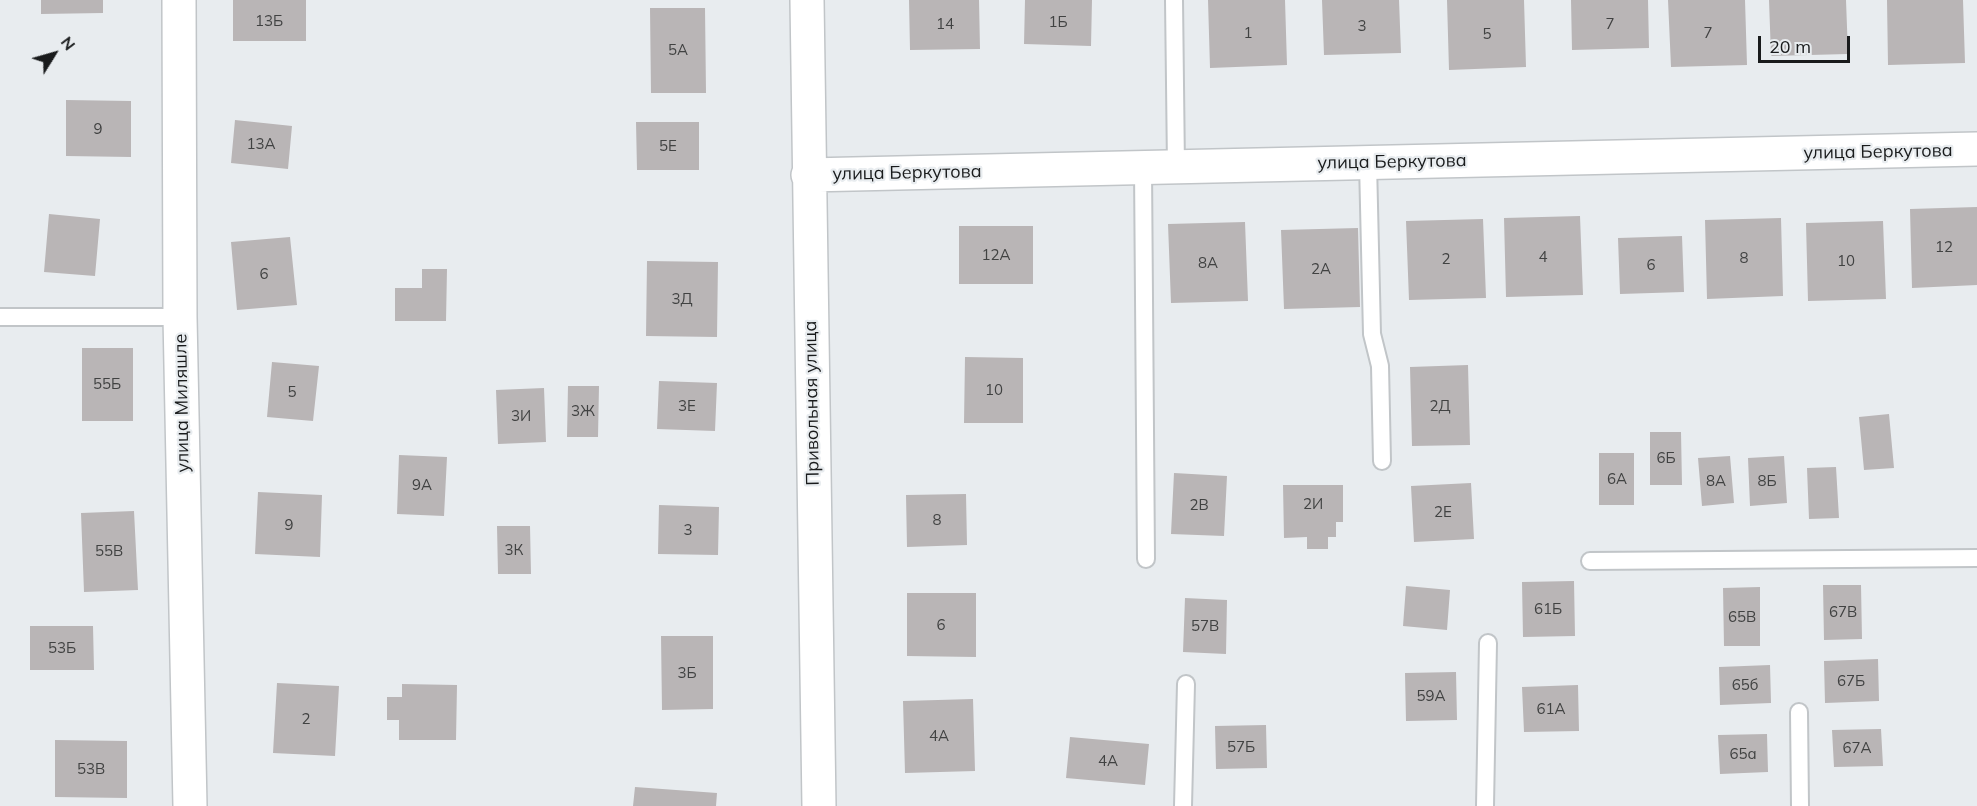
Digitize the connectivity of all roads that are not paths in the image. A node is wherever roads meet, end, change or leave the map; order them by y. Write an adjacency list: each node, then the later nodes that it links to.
1 (179, 0): 10 (street, улица Миляшле)
2 (807, 0): 8 (street, Привольная улица)
3 (1174, 0): 6 (lane)
4 (1977, 149): 5 (street, улица Беркутова)
5 (1368, 163): 6 (street, улица Беркутова); 11 (lane)
6 (1176, 167): 7 (street, улица Беркутова)
7 (1143, 168): 8 (street, улица Беркутова); 13 (lane)
8 (808, 175): 19 (street, Привольная улица)
9 (0, 317): 10 (lane)
10 (180, 317): 18 (street, улица Миляшле)
11 (1382, 461)
12 (1977, 558): 14 (lane)
13 (1146, 559)
14 (1590, 561)
15 (1488, 643): 21 (lane)
16 (1186, 684): 20 (lane)
17 (1799, 712): 22 (lane)
18 (190, 806)
19 (819, 806)
20 (1183, 806)
21 (1485, 806)
22 (1800, 806)

